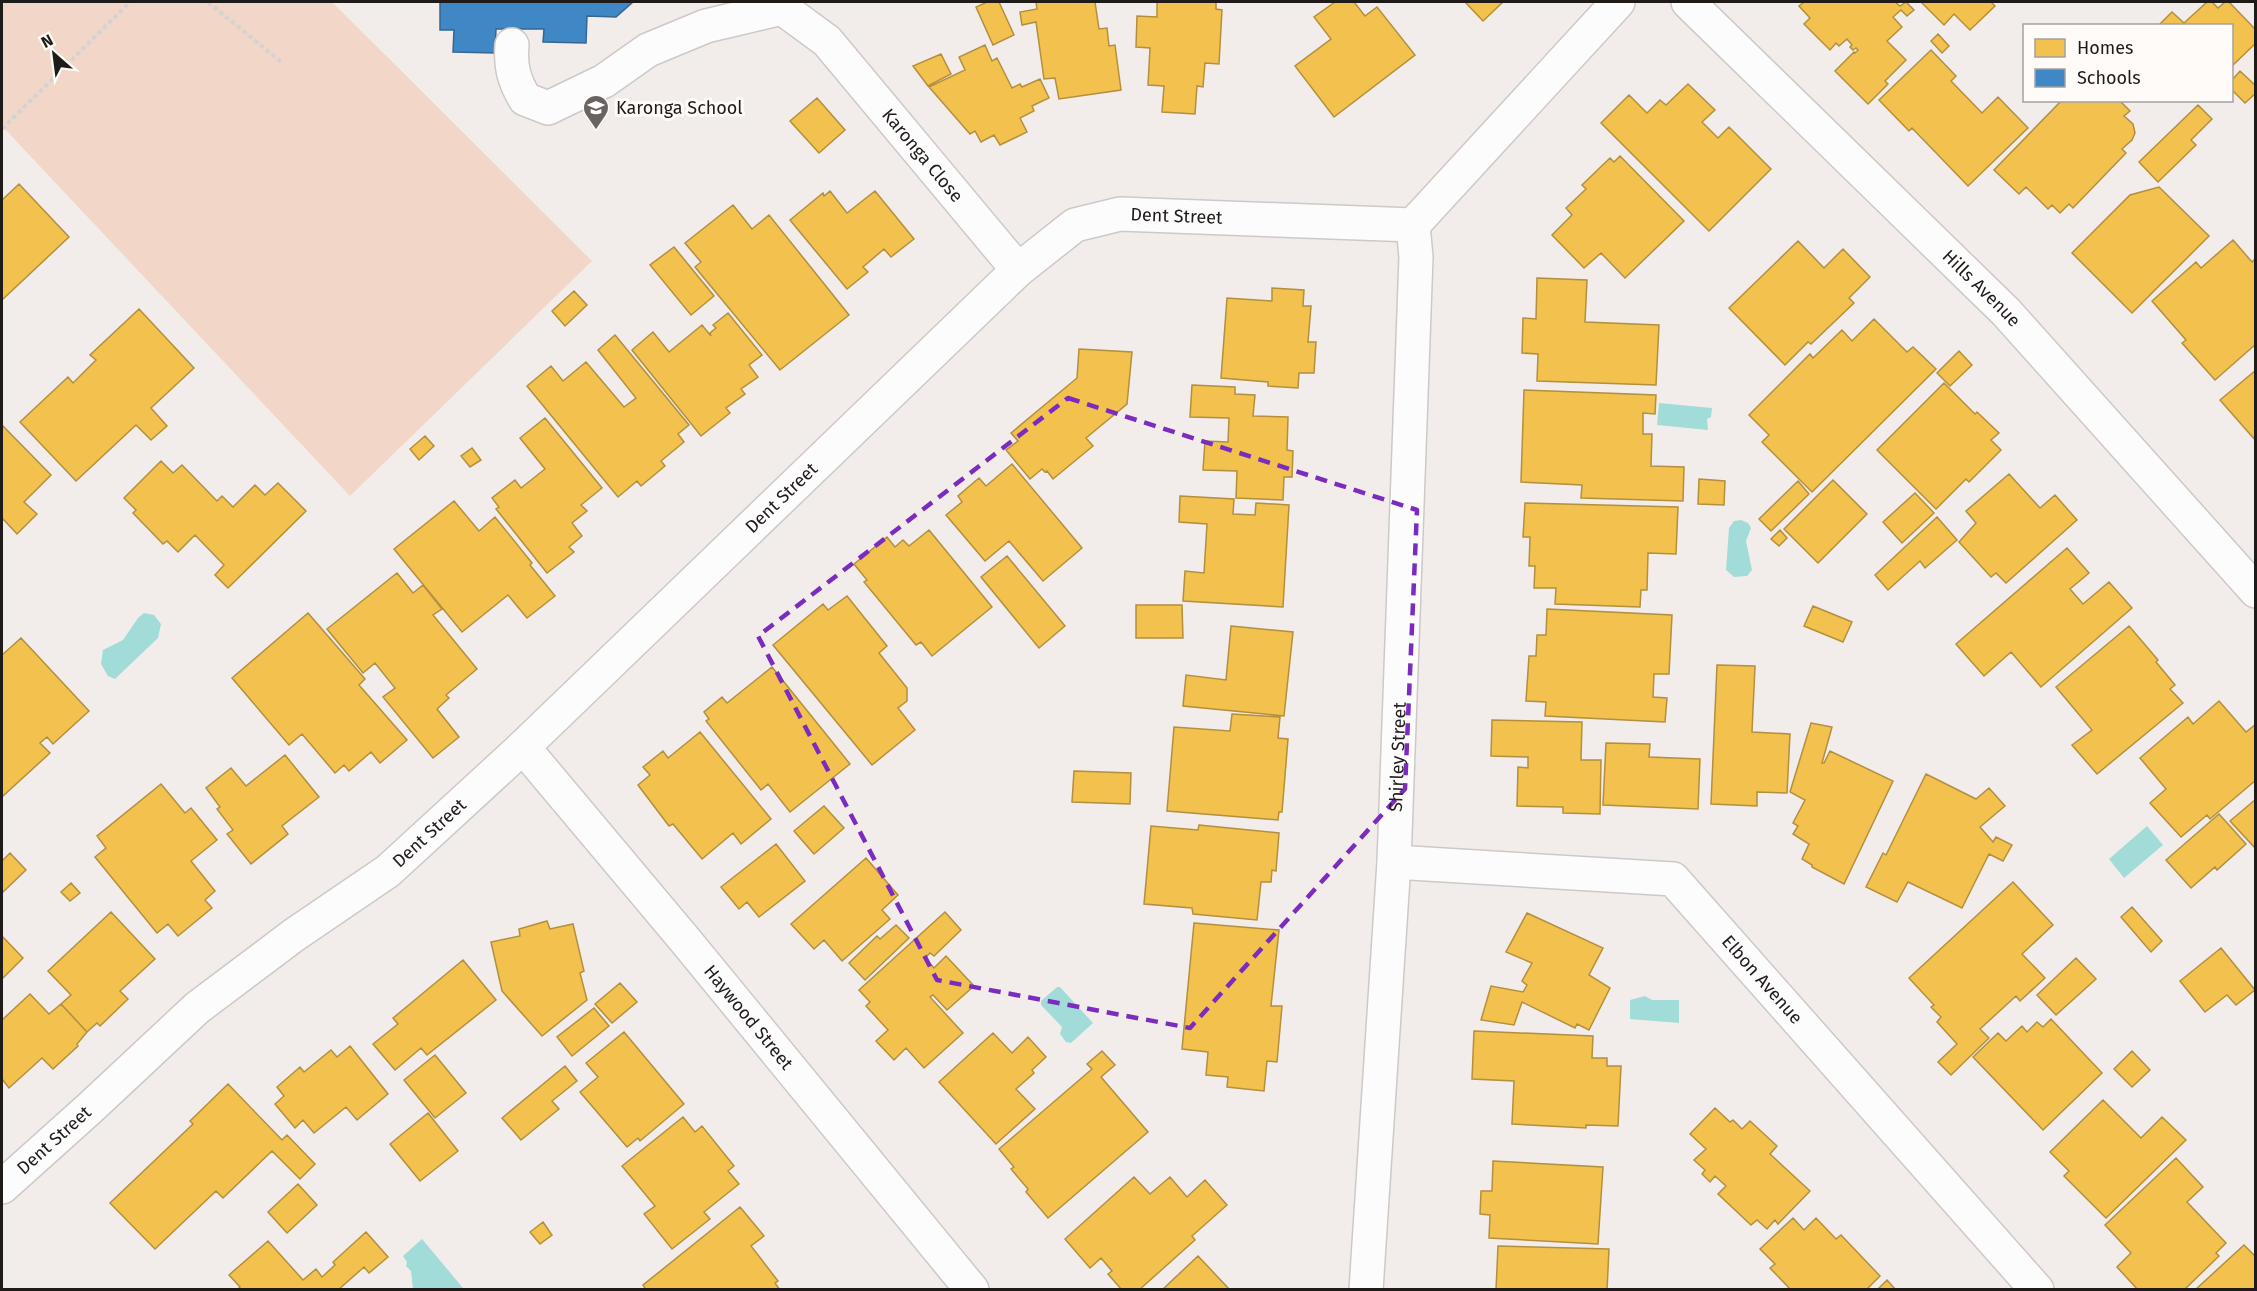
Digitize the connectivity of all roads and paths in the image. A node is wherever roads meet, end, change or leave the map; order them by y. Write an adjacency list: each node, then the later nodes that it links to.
1 (130, 2): 8 (path)
2 (208, 2): 7 (path)
3 (1618, 2): 9 (street)
4 (1688, 2): 11 (street, Hills Avenue)
5 (785, 5): 6 (street); 10 (street, Karonga Close)
6 (512, 45)
7 (281, 62)
8 (2, 129)
9 (1413, 225): 10 (street, Dent Street); 13 (street, Shirley Street)
10 (1018, 270): 12 (street, Dent Street)
11 (2256, 591)
12 (523, 747): 14 (street, Dent Street); 15 (street, Haywood Street)
13 (1394, 862): 16 (street, Shirley Street); 17 (street, Elbon Avenue)
14 (2, 1187)
15 (972, 1290)
16 (1366, 1290)
17 (2037, 1290)

